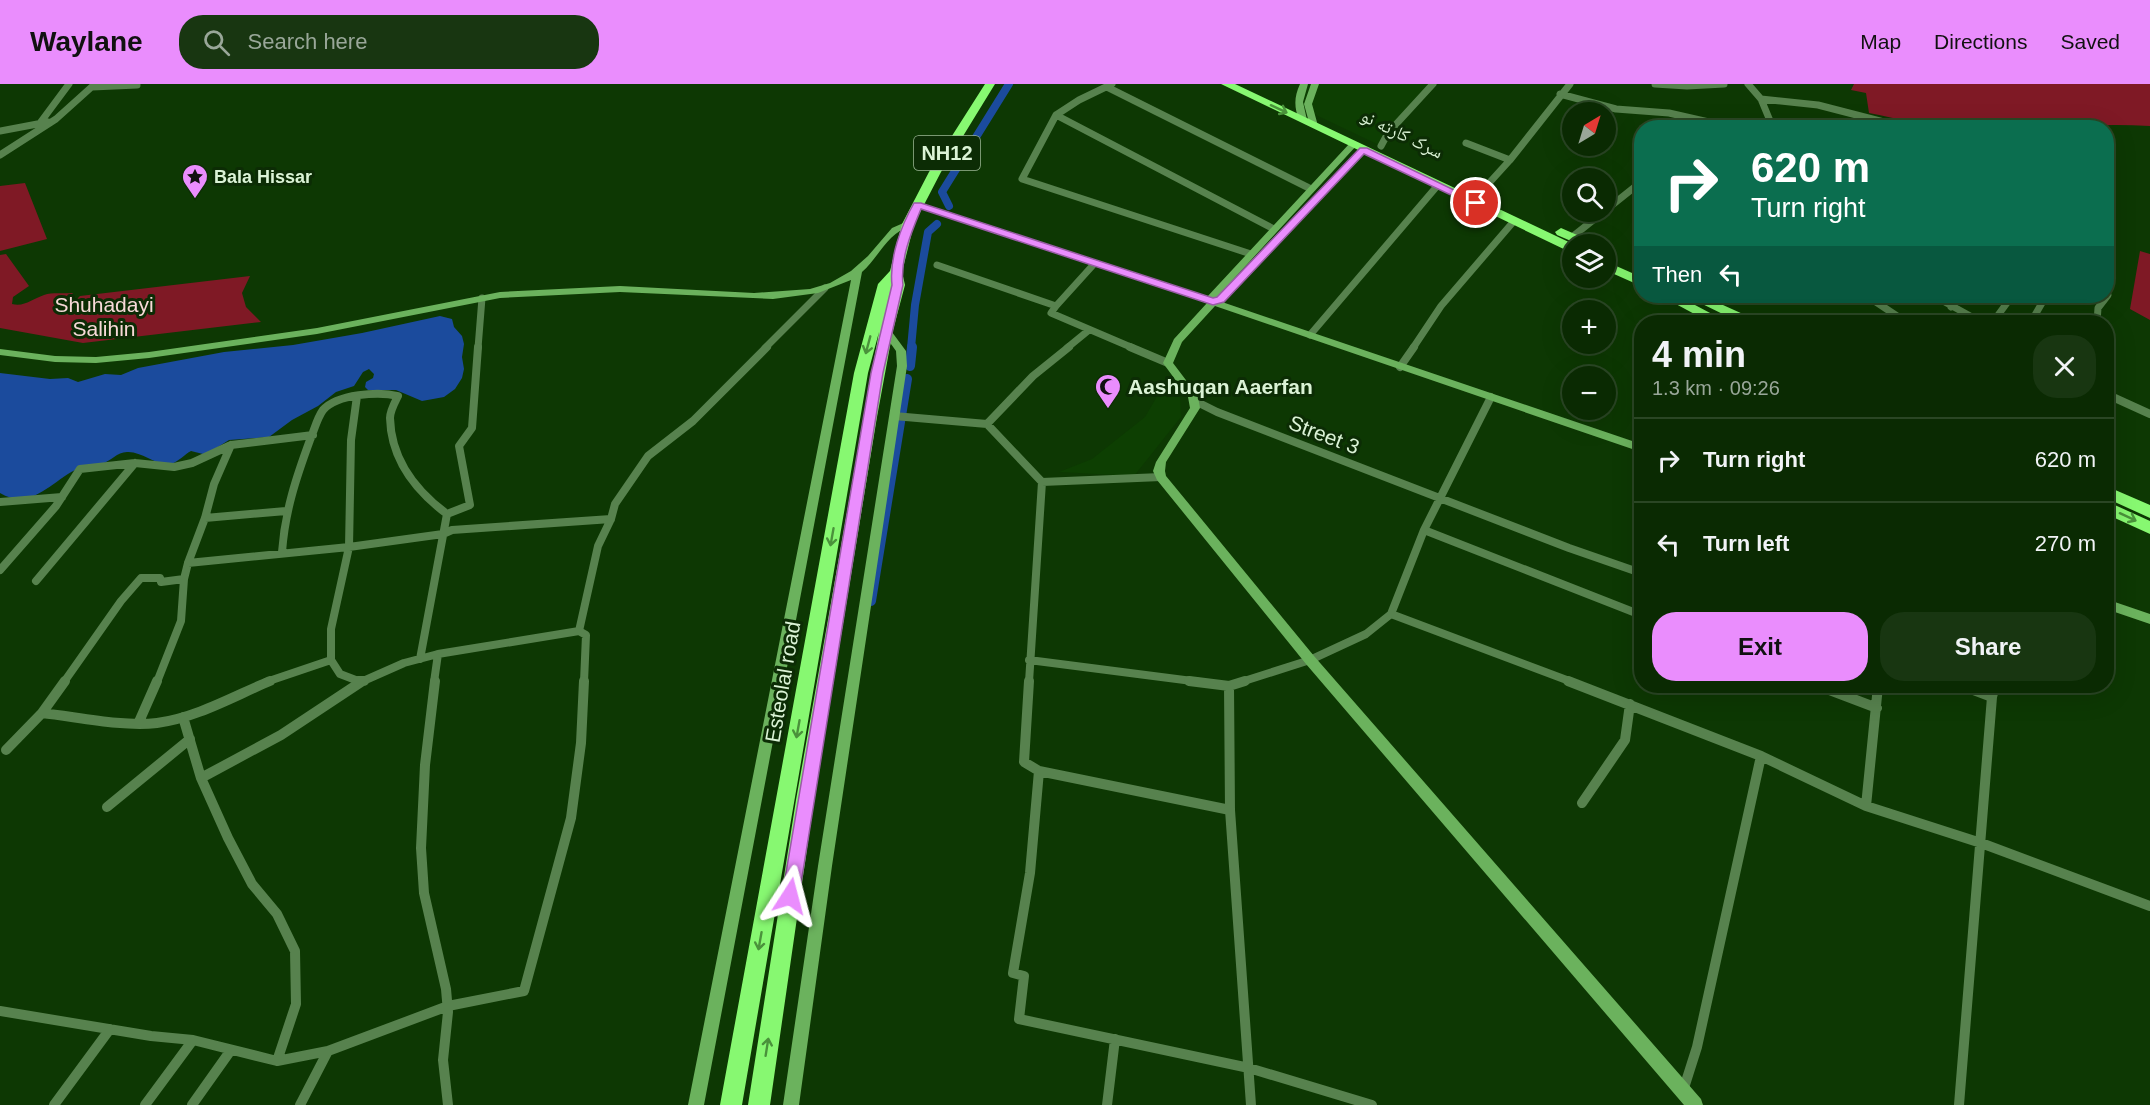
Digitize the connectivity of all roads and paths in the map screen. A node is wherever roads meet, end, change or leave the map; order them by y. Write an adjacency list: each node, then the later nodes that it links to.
1 (69, 84): 24 (street)
2 (990, 84): 35 (highway, Esteolal road / NH12)
3 (1226, 84): 19 (highway, سرک کارته نو, one-way to 19)
4 (1251, 84): 17 (highway, سرک کارته نو)
5 (1304, 84): 17 (street)
6 (1315, 84): 19 (street)
7 (1433, 84): 27 (street)
8 (1570, 84): 15 (street)
9 (1655, 84): 10 (street)
10 (1724, 84)
11 (1748, 84): 16 (street)
12 (137, 85): 14 (street)
13 (1109, 85): 18 (street); 33 (street)
14 (94, 86): 23 (street)
15 (1560, 94): 20 (street); 30 (street)
16 (1761, 99): 21 (street); 22 (street)
17 (1297, 106): 19 (highway, سرک کارته نو)
18 (1056, 115): 38 (street); 42 (street)
19 (1309, 120): 27 (highway, سرک کارته نو); 28 (highway, سرک کارته نو)
20 (1707, 120)
21 (1770, 120)
22 (1876, 120)
23 (53, 121): 24 (street); 29 (street)
24 (40, 123): 25 (street)
25 (0, 131)
26 (1466, 143): 30 (street)
27 (1381, 146): 34 (highway, سرک کارته نو)
28 (1358, 148): 31 (highway, سرک کارته نو); 33 (street); 53 (street)
29 (0, 155)
30 (1510, 160): 34 (street)
31 (1438, 185): 36 (highway, سرک کارته نو); 67 (street)
32 (1634, 188): 39 (street)
33 (1311, 189): 38 (street)
34 (1480, 193): 40 (highway, سرک کارته نو)
35 (918, 205): 37 (highway, Esteolal road / NH12); 44 (street)
36 (1514, 221): 41 (highway, سرک کارته نو); 70 (street)
37 (908, 224): 48 (street); 49 (highway, Esteolal road / NH12)
38 (1274, 229): 42 (street)
39 (1582, 234)
40 (1562, 238)
41 (1562, 239)
42 (1251, 254): 53 (street)
43 (1616, 258): 46 (highway)
44 (1094, 264): 53 (street); 59 (street)
45 (937, 265): 59 (street)
46 (1634, 267)
47 (1616, 270): 50 (highway)
48 (857, 271): 51 (street); 152 (street)
49 (896, 272): 65 (highway, Esteolal road / NH12); 109 (highway, Esteolal road / NH12, one-way to 109)
50 (1634, 279)
51 (825, 288): 52 (street); 93 (street)
52 (482, 298): 68 (street); 91 (street)
53 (1213, 302): 67 (street); 69 (street)
54 (1683, 303): 61 (highway)
55 (1710, 303): 62 (highway)
56 (1878, 303): 63 (street)
57 (1945, 303): 60 (street)
58 (1955, 303): 60 (street)
59 (1056, 306): 66 (street)
60 (1951, 307): 64 (street)
61 (1708, 315)
62 (1734, 315)
63 (1896, 315)
64 (1966, 315)
65 (886, 330): 76 (street); 110 (highway, Esteolal road / NH12)
66 (1089, 330): 69 (street); 77 (street)
67 (1310, 335): 70 (street)
68 (0, 352)
69 (1168, 363): 74 (street)
70 (1400, 367): 72 (street)
71 (357, 396): 78 (street); 91 (street); 97 (street)
72 (1491, 397): 80 (street); 86 (street)
73 (2114, 398): 75 (street)
74 (1195, 401): 82 (street); 86 (street, Street 3)
75 (2150, 414)
76 (896, 416): 77 (street); 155 (street)
77 (987, 424): 83 (street)
78 (313, 435): 79 (street); 88 (street)
79 (231, 445): 81 (street); 92 (street)
80 (1634, 446)
81 (135, 463): 85 (street); 103 (street)
82 (1161, 477): 83 (street); 115 (street)
83 (1042, 483): 114 (street)
84 (2114, 496): 90 (highway)
85 (62, 497): 87 (street); 100 (street)
86 (1442, 500): 95 (street); 101 (street, Street 3)
87 (1, 503)
88 (286, 511): 92 (street); 98 (street)
89 (2114, 511): 94 (highway, one-way to 94)
90 (2150, 512)
91 (447, 514): 96 (street)
92 (206, 518): 99 (street)
93 (611, 519): 96 (street); 108 (street)
94 (2150, 528)
95 (1424, 530): 105 (street); 106 (street)
96 (443, 534): 97 (street); 112 (street)
97 (349, 547): 98 (street); 113 (street)
98 (282, 552): 99 (street)
99 (188, 563): 102 (street)
100 (0, 570)
101 (1634, 571)
102 (184, 579): 123 (street); 125 (street)
103 (36, 581)
104 (2114, 607): 107 (street)
105 (1634, 612)
106 (1391, 614): 115 (street); 121 (street)
107 (2150, 619)
108 (579, 631): 111 (street); 137 (street)
109 (813, 639): 110 (highway); 153 (highway, Esteolal road / NH12, one-way to 153)
110 (833, 639): 154 (highway, Esteolal road / NH12, one-way to 110)
111 (438, 654): 112 (street); 137 (street)
112 (420, 659): 116 (street)
113 (331, 660): 116 (street); 124 (street)
114 (1029, 660): 117 (street); 129 (street)
115 (1310, 660): 117 (street); 146 (street)
116 (361, 682): 130 (street)
117 (1229, 686): 134 (street)
118 (1837, 693): 122 (street)
119 (1878, 693): 122 (street)
120 (1993, 693): 135 (street)
121 (1630, 704): 128 (street); 131 (street)
122 (1877, 708): 132 (street)
123 (42, 713): 125 (street); 127 (street)
124 (183, 717): 125 (street); 126 (street)
125 (138, 724)
126 (190, 739): 130 (street); 133 (street)
127 (6, 750)
128 (1761, 756): 132 (street); 146 (street)
129 (1039, 771): 134 (street); 140 (street)
130 (201, 778): 144 (street)
131 (1582, 803)
132 (1866, 806): 135 (street)
133 (107, 807)
134 (1230, 810): 145 (street)
135 (1982, 843): 136 (street); 160 (street)
136 (2150, 906)
137 (448, 1006): 143 (street); 151 (street)
138 (0, 1011): 139 (street)
139 (110, 1029): 141 (street); 147 (street)
140 (1116, 1039): 145 (street); 156 (street)
141 (193, 1040): 142 (street); 148 (street)
142 (231, 1050): 144 (street); 149 (street)
143 (328, 1051): 144 (street); 150 (street)
144 (277, 1060)
145 (1249, 1068): 157 (street); 158 (street)
146 (1683, 1091): 159 (street)
147 (54, 1105)
148 (145, 1105)
149 (192, 1105)
150 (300, 1105)
151 (448, 1105)
152 (696, 1105)
153 (731, 1105)
154 (759, 1105)
155 (791, 1105)
156 (1107, 1105)
157 (1251, 1105)
158 (1372, 1105)
159 (1695, 1105)
160 (1959, 1105)

